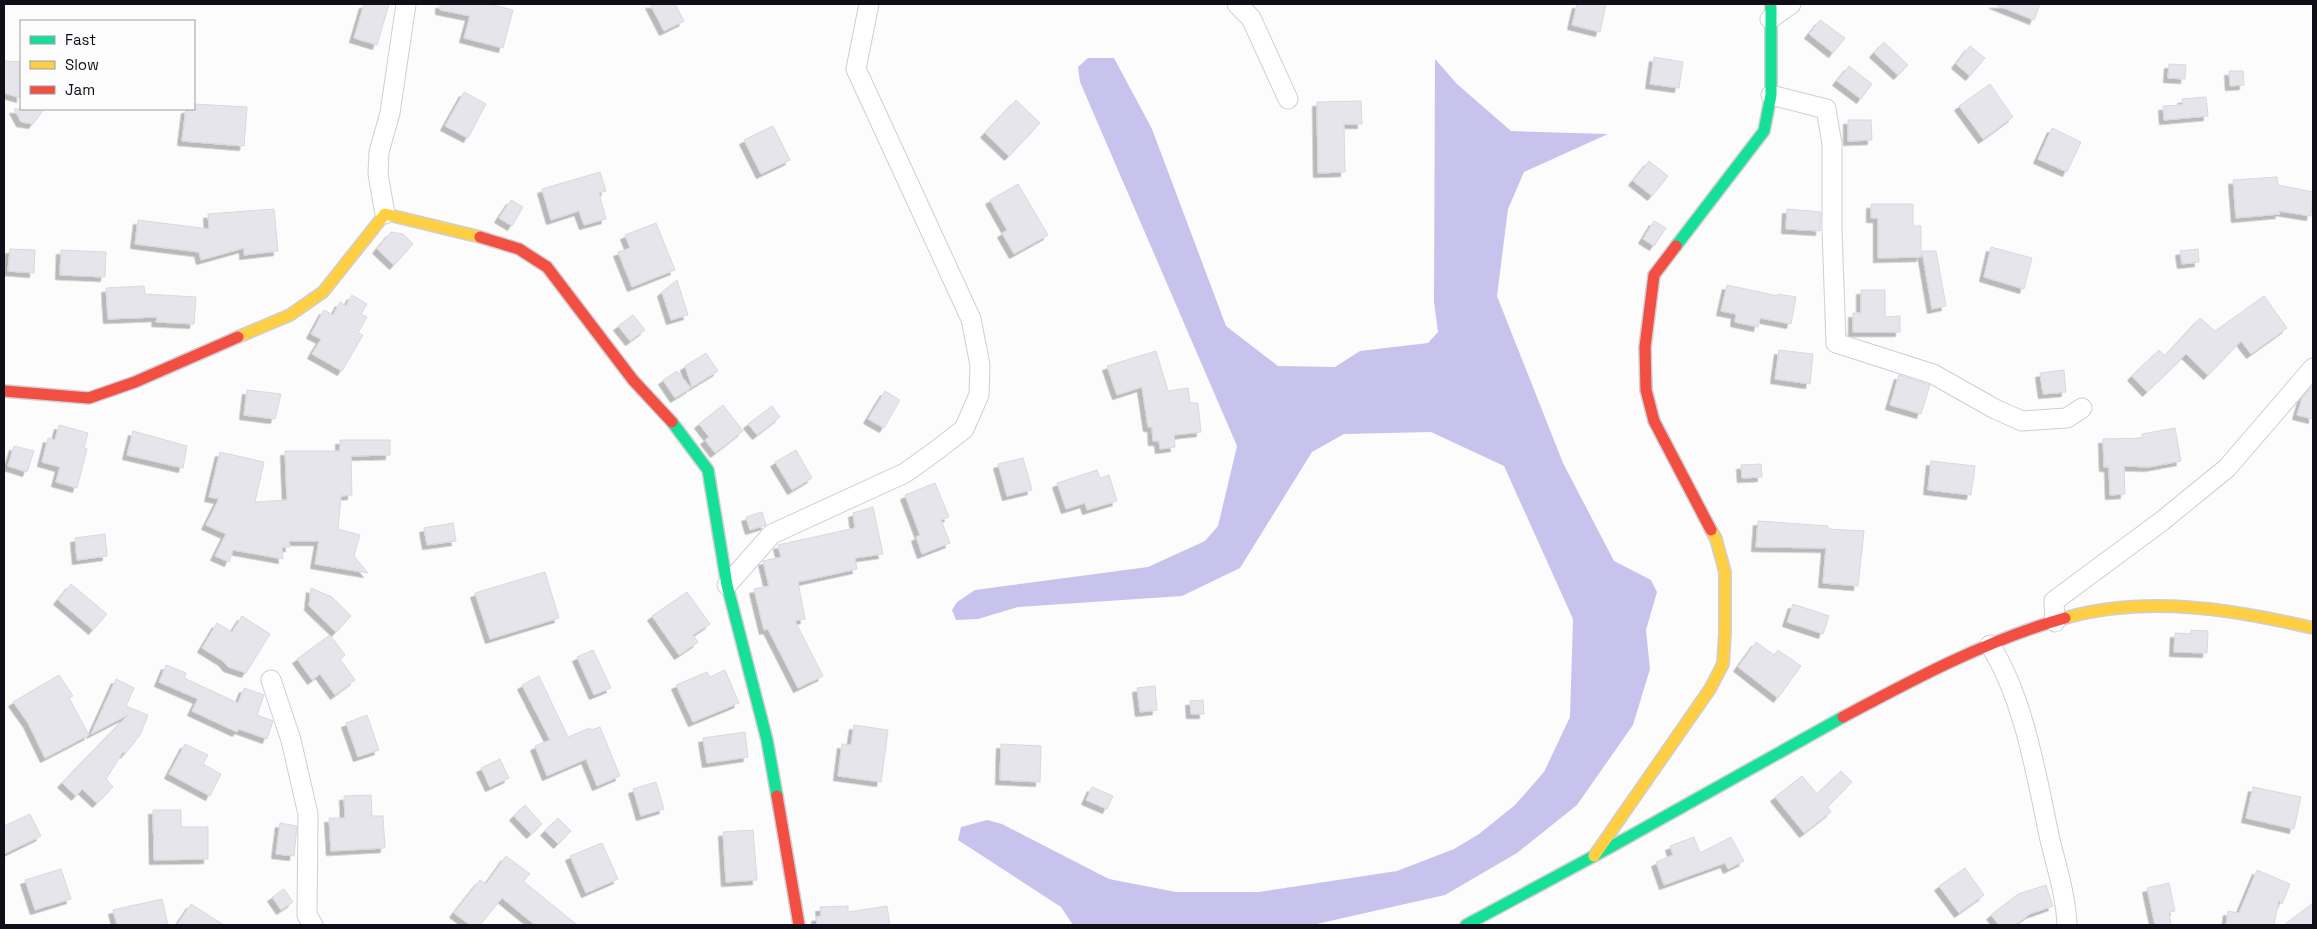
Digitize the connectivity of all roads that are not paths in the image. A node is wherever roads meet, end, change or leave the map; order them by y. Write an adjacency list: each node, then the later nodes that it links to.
1 (406, 4): 8 (street)
2 (869, 4): 12 (street)
3 (1237, 4): 7 (street)
4 (1791, 4): 5 (street)
5 (1770, 12): 6 (street)
6 (1771, 95): 11 (street); 17 (street)
7 (1288, 99)
8 (385, 214): 10 (street); 12 (street)
9 (2313, 368): 13 (street)
10 (4, 391)
11 (2082, 408)
12 (727, 585): 19 (street)
13 (2055, 622): 14 (street); 15 (street)
14 (2313, 628)
15 (1990, 645): 17 (street); 21 (street)
16 (270, 680): 18 (street)
17 (1594, 856): 20 (street)
18 (313, 925)
19 (799, 925)
20 (1466, 925)
21 (2067, 925)

